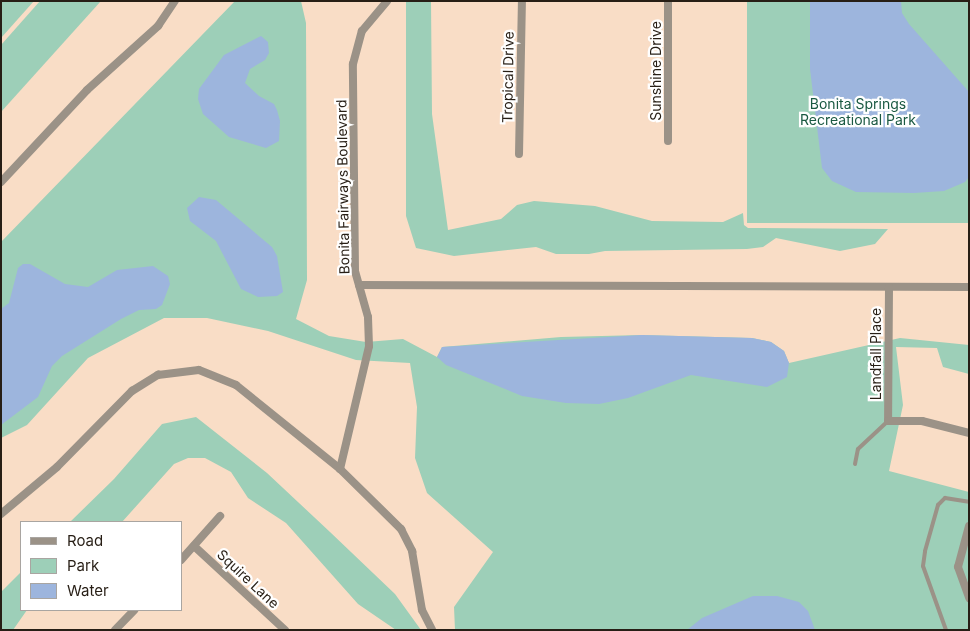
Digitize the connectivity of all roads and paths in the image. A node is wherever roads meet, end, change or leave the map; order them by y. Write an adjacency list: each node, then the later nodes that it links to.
1 (175, 1): 7 (street)
2 (388, 1): 8 (street, Bonita Fairways Boulevard)
3 (522, 1): 6 (street, Tropical Drive)
4 (668, 1): 5 (street, Sunshine Drive)
5 (668, 141)
6 (520, 154)
7 (1, 182)
8 (359, 286): 9 (street); 14 (street, Bonita Fairways Boulevard)
9 (888, 287): 10 (street); 11 (street, Landfall Place)
10 (969, 287)
11 (888, 421): 12 (street); 13 (lane)
12 (969, 433)
13 (855, 464)
14 (340, 469): 16 (street); 25 (street)
15 (969, 502): 26 (lane)
16 (1, 514)
17 (220, 516): 19 (street)
18 (969, 526): 21 (street)
19 (194, 546): 20 (street); 24 (street, Squire Lane)
20 (182, 559)
21 (969, 598)
22 (133, 611): 23 (street)
23 (115, 630)
24 (285, 630)
25 (432, 630)
26 (946, 630)

